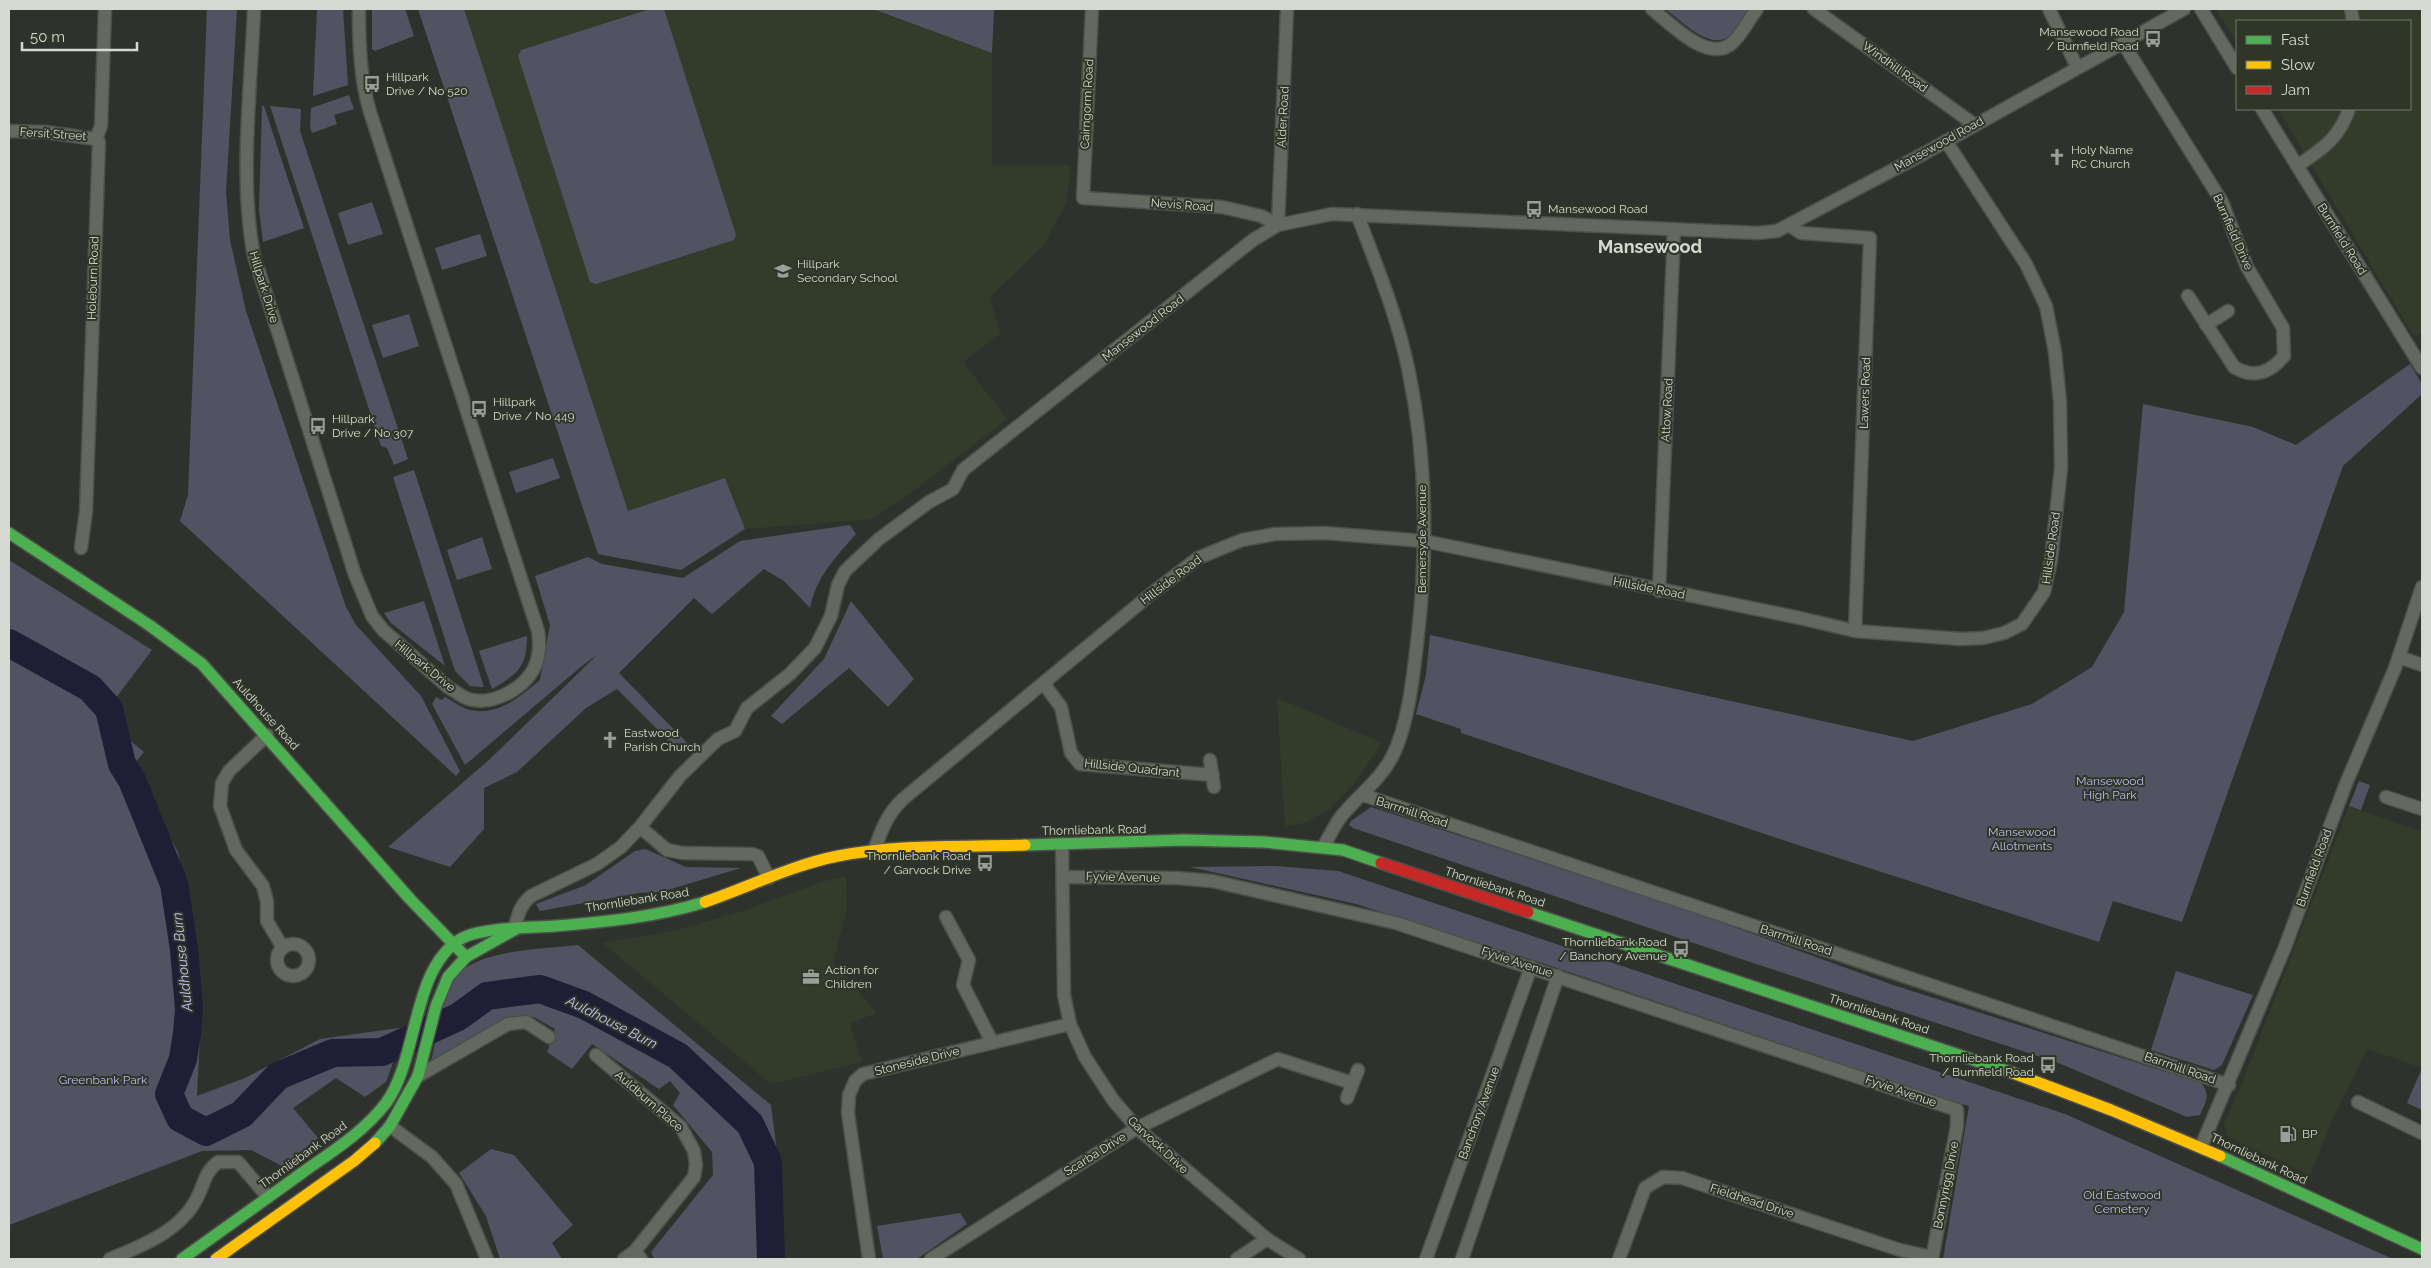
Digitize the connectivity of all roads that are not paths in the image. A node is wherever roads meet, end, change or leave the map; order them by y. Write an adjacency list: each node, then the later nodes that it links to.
1 (105, 9): 19 (street, Holeburn Road)
2 (254, 9): 3 (street, Hillpark Drive)
3 (359, 9)
4 (1092, 9): 22 (street, Cairngorm Road)
5 (1288, 9): 24 (street, Alder Road)
6 (1652, 9): 7 (street)
7 (1757, 9)
8 (1814, 9): 17 (street, Windhill Road)
9 (2049, 9): 14 (street)
10 (2184, 9): 12 (street, Mansewood Road)
11 (2201, 9): 13 (street)
12 (2123, 43): 14 (street, Mansewood Road); 29 (street, Burnfield Drive)
13 (2236, 66)
14 (2077, 67): 17 (street, Mansewood Road)
15 (2263, 110): 21 (street, Burnfield Road)
16 (2349, 110): 21 (street)
17 (1975, 125): 20 (street, Mansewood Road)
18 (9, 131): 19 (street, Fersit Street)
19 (96, 139): 33 (street, Holeburn Road)
20 (1946, 141): 25 (street, Mansewood Road); 36 (street, Hillside Road)
21 (2297, 166): 30 (street, Burnfield Road)
22 (1083, 198): 24 (street, Nevis Road)
23 (1357, 214): 24 (street, Mansewood Road); 26 (street, Mansewood Road); 32 (street, Bemersyde Avenue)
24 (1278, 225): 45 (street, Mansewood Road)
25 (1790, 226): 26 (street, Mansewood Road); 36 (street, Lawers Road)
26 (1674, 229): 35 (street, Attow Road)
27 (2188, 296): 29 (street, Burnfield Drive)
28 (2228, 312): 29 (street)
29 (2206, 324)
30 (2422, 368)
31 (9, 533): 40 (main road, Auldhouse Road)
32 (1424, 541): 35 (street, Hillside Road); 39 (street, Hillside Road); 42 (street, Bemersyde Avenue)
33 (81, 548)
34 (2422, 587): 37 (street, Burnfield Road)
35 (1659, 591): 36 (street, Hillside Road)
36 (1855, 631)
37 (2399, 657): 38 (street); 65 (street, Burnfield Road)
38 (2422, 665)
39 (1044, 684): 41 (street, Hillside Quadrant); 48 (street, Hillside Road)
40 (267, 735): 53 (main road, Auldhouse Road); 54 (street)
41 (1210, 760)
42 (1363, 795): 47 (street, Bemersyde Avenue); 65 (street, Barrmill Road)
43 (2386, 797): 44 (street)
44 (2422, 809)
45 (640, 827): 50 (street); 52 (street, Mansewood Road)
46 (1062, 844): 47 (main road, Thornliebank Road); 48 (main road, Thornliebank Road); 49 (street, Garvock Drive)
47 (1324, 847): 73 (main road, Thornliebank Road)
48 (874, 851): 50 (main road, Thornliebank Road)
49 (1063, 877): 56 (street, Fyvie Avenue); 58 (street, Garvock Drive)
50 (769, 878): 52 (main road, Thornliebank Road)
51 (946, 917): 60 (street)
52 (514, 930): 53 (main road, Thornliebank Road); 55 (main road, Thornliebank Road)
53 (453, 945): 55 (main road, Auldhouse Road); 69 (main road, Thornliebank Road)
54 (283, 948)
55 (466, 957): 63 (main road, Thornliebank Road)
56 (1531, 967): 57 (street, Fyvie Avenue); 90 (street, Banchory Avenue)
57 (1558, 976): 68 (street, Fyvie Avenue); 91 (street)
58 (1070, 1024): 60 (street, Stoneside Drive); 71 (street, Garvock Drive)
59 (549, 1037): 63 (street)
60 (992, 1042): 86 (street, Stoneside Drive)
61 (596, 1055): 78 (street, Auldburn Place)
62 (1358, 1070): 64 (street)
63 (418, 1076): 70 (main road, Thornliebank Road)
64 (1352, 1083): 66 (street); 71 (street, Scarba Drive)
65 (2229, 1085): 73 (street, Burnfield Road)
66 (1347, 1098)
67 (2358, 1102): 72 (street)
68 (1957, 1110): 79 (street, Bonnyrigg Drive)
69 (376, 1115): 70 (main road); 74 (main road, Thornliebank Road)
70 (390, 1126): 83 (main road, Thornliebank Road); 84 (street)
71 (1137, 1128): 75 (street, Garvock Drive); 87 (street, Scarba Drive)
72 (2422, 1134)
73 (2201, 1148): 77 (main road, Thornliebank Road)
74 (268, 1197): 76 (main road, Thornliebank Road); 80 (street)
75 (1267, 1239): 88 (street); 89 (street, Garvock Drive)
76 (200, 1246): 81 (main road, Thornliebank Road); 82 (street)
77 (2422, 1249)
78 (638, 1255): 85 (street, Auldburn Place)
79 (1932, 1258): 92 (street, Fieldhead Drive)
80 (110, 1259)
81 (182, 1259)
82 (209, 1259)
83 (216, 1259)
84 (487, 1259)
85 (624, 1259)
86 (869, 1259)
87 (931, 1259)
88 (1237, 1259)
89 (1299, 1259)
90 (1426, 1259)
91 (1462, 1259)
92 (1619, 1259)

